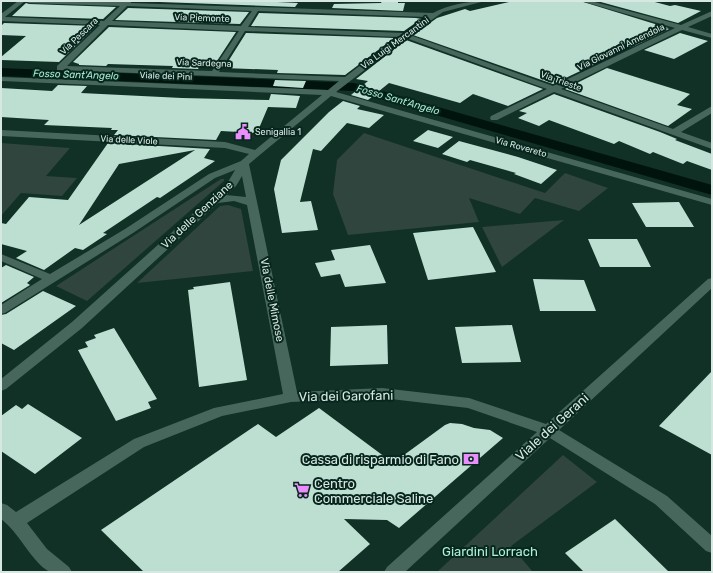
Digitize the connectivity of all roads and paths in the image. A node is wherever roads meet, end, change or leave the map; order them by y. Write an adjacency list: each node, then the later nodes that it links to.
1 (22, 1): 9 (street)
2 (29, 1): 5 (street)
3 (482, 1): 8 (street, Via Luigi Mercantini)
4 (584, 1): 12 (street)
5 (128, 3): 6 (street); 10 (street, Via Pescara)
6 (256, 9): 8 (street); 11 (street)
7 (712, 13): 12 (street, Via Giovanni Amendola)
8 (433, 15): 13 (street, Via Luigi Mercantini)
9 (1, 18): 10 (street, Via Piemonte)
10 (106, 23): 11 (street, Via Piemonte); 15 (street, Via Pescara)
11 (244, 28): 13 (street, Via Piemonte); 16 (street)
12 (683, 28): 14 (street); 19 (street, Via Giovanni Amendola)
13 (403, 35): 18 (street, Via Luigi Mercantini); 19 (street, Via Trieste)
14 (712, 36)
15 (60, 68): 16 (street, Via Sardegna)
16 (214, 74): 18 (street, Via Sardegna)
17 (1, 79): 20 (street, Viale dei Pini)
18 (346, 79): 20 (street, Via Luigi Mercantini)
19 (554, 90): 22 (street, Via Giovanni Amendola); 23 (street, Via Trieste)
20 (330, 93): 26 (street, Via Luigi Mercantini); 29 (street, Via Rovereto)
21 (712, 109): 23 (street)
22 (494, 118)
23 (674, 132): 25 (street, Via Trieste)
24 (1, 133): 26 (street, Via delle Viole)
25 (712, 146)
26 (257, 153): 27 (street, Via Luigi Mercantini)
27 (244, 163): 28 (street, Via delle Genziane); 30 (street, Via delle Mimose); 32 (street, Via delle Genziane)
28 (214, 200): 30 (street); 35 (street, Via delle Genziane)
29 (712, 202)
30 (252, 203): 36 (street, Via delle Mimose)
31 (1, 257): 32 (street)
32 (51, 279): 34 (street, Via delle Genziane)
33 (712, 282): 37 (street, Viale dei Gerani)
34 (1, 310)
35 (1, 386)
36 (291, 397): 37 (street, Via dei Garofani); 39 (street, Via dei Garofani)
37 (548, 430): 40 (street, Via dei Garofani); 42 (street, Viale dei Gerani)
38 (1, 510): 39 (street)
39 (16, 521): 41 (street)
40 (712, 546)
41 (62, 572)
42 (393, 572)

